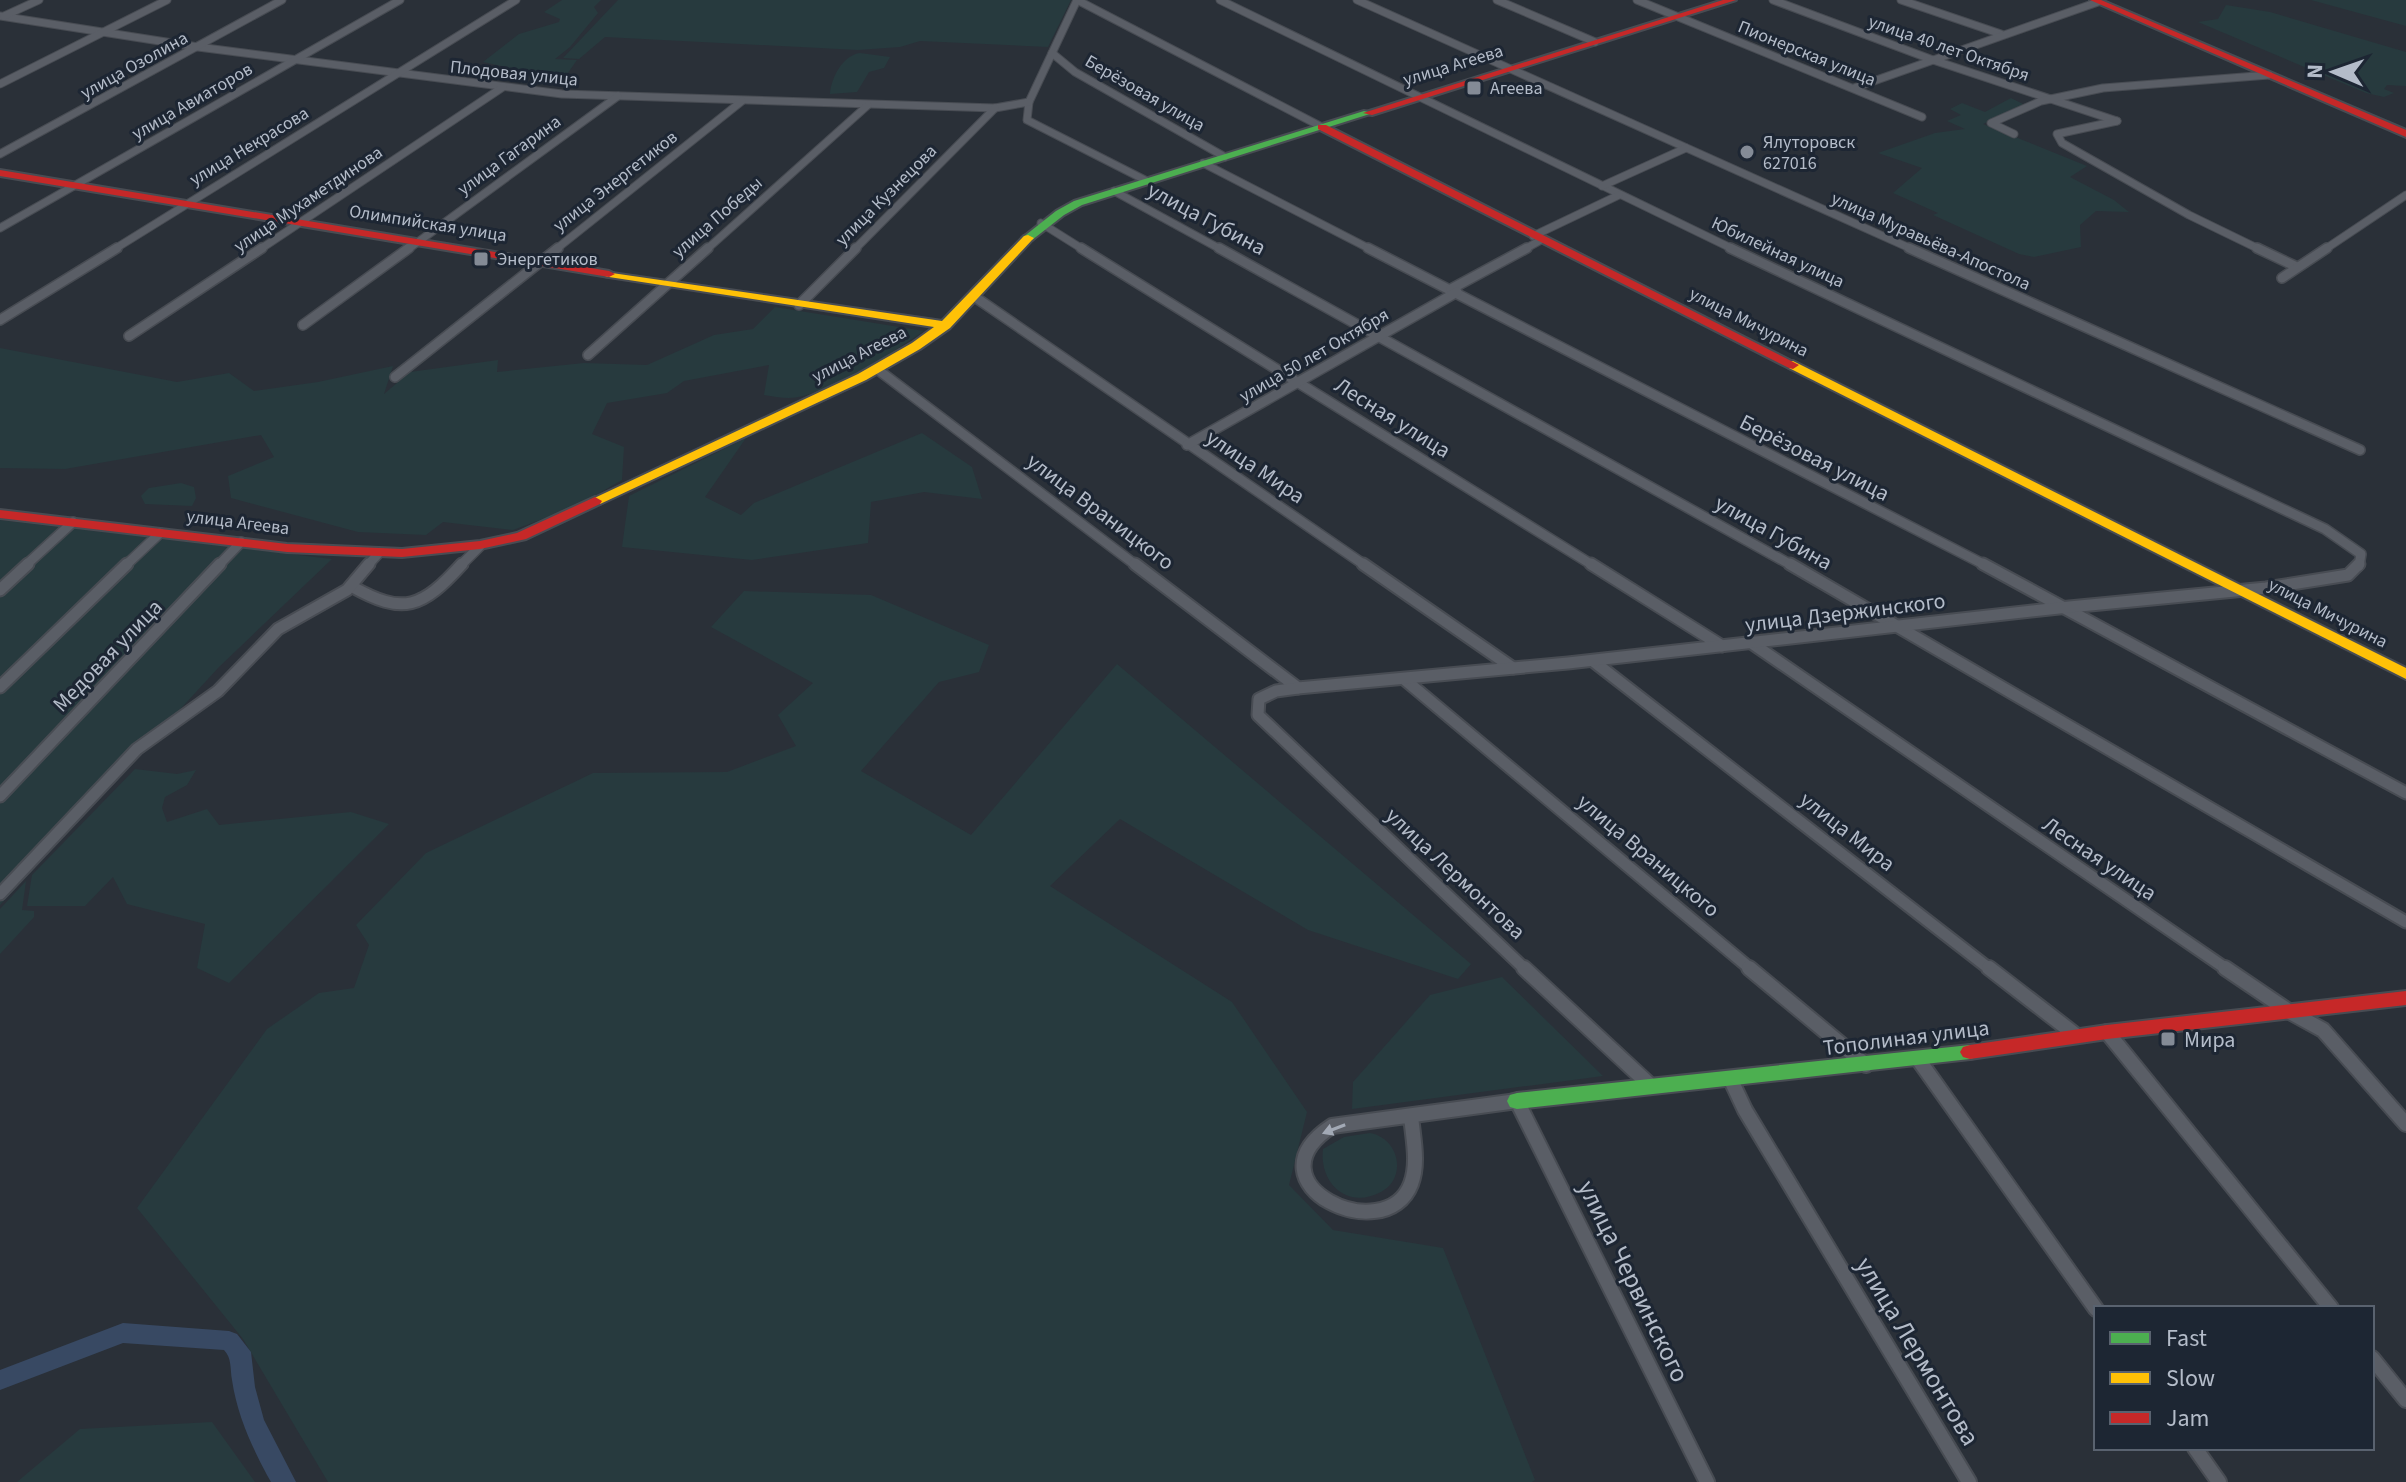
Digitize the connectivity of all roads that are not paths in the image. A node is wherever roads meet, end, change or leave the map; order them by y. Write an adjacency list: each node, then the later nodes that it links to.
1 (39, 0): 15 (street)
2 (167, 0): 17 (street)
3 (282, 0): 20 (street, улица Озолина)
4 (400, 0): 22 (street, улица Авиаторов)
5 (516, 0): 25 (street, улица Некрасова)
6 (1077, 0): 21 (street); 38 (street, улица Мичурина)
7 (1220, 0): 31 (street, Юбилейная улица)
8 (1357, 0): 24 (street, улица Муравьёва-Апостола)
9 (1497, 0): 19 (street)
10 (1637, 0): 16 (street, Пионерская улица)
11 (1732, 0): 16 (street, улица Агеева)
12 (1773, 0): 23 (street, улица 40 лет Октября)
13 (1901, 0): 18 (street)
14 (2096, 1): 18 (street); 26 (street)
15 (1, 17): 17 (street, Плодовая улица)
16 (1676, 18): 19 (street, улица Агеева); 29 (street, Пионерская улица)
17 (102, 33): 20 (street, Плодовая улица); 27 (street)
18 (2001, 35): 23 (street)
19 (1595, 42): 24 (street, улица Агеева)
20 (198, 47): 22 (street, Плодовая улица); 42 (street, улица Озолина)
21 (1052, 53): 34 (street); 43 (street, Берёзовая улица)
22 (297, 60): 25 (street, Плодовая улица); 47 (street, улица Авиаторов)
23 (1933, 60): 29 (street); 32 (street, улица 40 лет Октября)
24 (1508, 69): 31 (street, улица Агеева); 41 (street, улица Муравьёва-Апостола)
25 (399, 74): 28 (street, Плодовая улица); 52 (street, улица Некрасова)
26 (2269, 75): 32 (street); 40 (street)
27 (0, 84)
28 (503, 87): 30 (street, Плодовая улица); 53 (street, улица Мухаметдинова)
29 (1854, 88): 37 (street, Пионерская улица)
30 (618, 96): 33 (street, Плодовая улица); 57 (street, улица Гагарина)
31 (1416, 97): 38 (street, улица Агеева); 48 (street, Юбилейная улица)
32 (2054, 99): 39 (street); 59 (street, улица 40 лет Октября)
33 (743, 101): 35 (street, Плодовая улица); 58 (street, улица Энергетиков)
34 (1029, 102): 36 (street, Плодовая улица); 46 (street, улица Губина)
35 (868, 105): 36 (street, Плодовая улица); 61 (street, улица Победы)
36 (995, 108): 64 (street, улица Кузнецова)
37 (1922, 117)
38 (1322, 127): 43 (street, улица Агеева); 56 (street, улица Мичурина)
39 (2014, 134)
40 (2406, 134)
41 (1686, 148): 48 (street); 75 (street, улица Муравьёва-Апостола)
42 (0, 154)
43 (1225, 157): 44 (street, улица Агеева)
44 (1203, 163): 46 (street, улица Агеева); 62 (street, Берёзовая улица)
45 (0, 173): 47 (street, Олимпийская улица)
46 (1147, 181): 49 (street, улица Агеева)
47 (76, 185): 52 (street, Олимпийская улица); 55 (street, улица Авиаторов)
48 (1602, 186): 50 (street, Юбилейная улица)
49 (1114, 191): 54 (street, улица Агеева); 68 (street, улица Губина)
50 (1619, 195): 56 (street, улица 50 лет Октября); 78 (street, Юбилейная улица)
51 (2406, 195): 59 (street)
52 (186, 203): 53 (street, Олимпийская улица); 65 (street, улица Некрасова)
53 (302, 222): 57 (street, Олимпийская улица); 69 (street, улица Мухаметдинова)
54 (1041, 223): 63 (street, улица Агеева); 73 (street, Лесная улица)
55 (0, 228)
56 (1537, 238): 62 (street, улица 50 лет Октября); 85 (street, улица Мичурина)
57 (418, 241): 58 (street, Олимпийская улица); 66 (street, улица Гагарина)
58 (540, 260): 61 (street, Олимпийская улица); 72 (street, улица Энергетиков)
59 (2297, 267): 60 (street)
60 (2282, 278)
61 (668, 282): 64 (street, Олимпийская улица); 70 (street, улица Победы)
62 (1454, 290): 68 (street, улица 50 лет Октября); 86 (street, Берёзовая улица)
63 (975, 297): 67 (street, улица Агеева); 74 (street, улица Мира)
64 (799, 305): 67 (street, Олимпийская улица)
65 (0, 320)
66 (303, 325)
67 (946, 325): 71 (street, улица Агеева)
68 (1380, 335): 73 (street, улица 50 лет Октября); 87 (street, улица Губина)
69 (129, 336)
70 (588, 355)
71 (877, 369): 81 (street, улица Агеева); 95 (street, улица Враницкого)
72 (395, 377)
73 (1300, 382): 74 (street, улица 50 лет Октября); 89 (street, Лесная улица)
74 (1187, 445): 91 (street, улица Мира)
75 (2360, 450)
76 (0, 514): 77 (street, улица Агеева)
77 (73, 522): 79 (street, улица Агеева); 84 (street)
78 (2325, 529): 85 (street, улица Дзержинского)
79 (160, 533): 80 (street, улица Агеева); 94 (street)
80 (241, 542): 82 (street, улица Агеева); 98 (street, Медовая улица)
81 (480, 546): 82 (street, улица Агеева); 83 (street)
82 (378, 554): 83 (street)
83 (351, 586): 99 (street)
84 (0, 590)
85 (2243, 593): 86 (street, улица Дзержинского); 92 (street, улица Мичурина)
86 (2064, 606): 87 (street, улица Дзержинского); 97 (street, Берёзовая улица)
87 (1900, 626): 88 (street, улица Дзержинского); 100 (street, улица Губина)
88 (1753, 644): 89 (street, улица Дзержинского); 102 (street, Лесная улица)
89 (1723, 646): 90 (street, улица Дзержинского)
90 (1593, 661): 91 (street, улица Дзержинского); 104 (street, улица Мира)
91 (1513, 668): 93 (street, улица Дзержинского)
92 (2406, 674)
93 (1404, 679): 95 (street, улица Дзержинского); 106 (street, улица Враницкого)
94 (0, 687)
95 (1298, 688): 96 (street, улица Дзержинского)
96 (1276, 691): 108 (street, улица Лермонтова)
97 (2406, 793)
98 (0, 796)
99 (0, 894)
100 (2406, 922)
101 (2406, 998): 102 (street, Тополиная улица)
102 (2290, 1012): 103 (street, Тополиная улица); 111 (street, Лесная улица)
103 (2107, 1032): 104 (street, Тополиная улица); 113 (street)
104 (2077, 1036): 105 (street, Тополиная улица)
105 (1918, 1059): 106 (street, Тополиная улица); 112 (street)
106 (1866, 1065): 107 (street, Тополиная улица)
107 (1730, 1078): 108 (street, Тополиная улица); 118 (street, улица Лермонтова)
108 (1651, 1086): 109 (street, Тополиная улица)
109 (1517, 1101): 110 (street, Тополиная улица); 117 (street, улица Червинского)
110 (1411, 1116): 110 (street, Тополиная улица, one-way to 110)
111 (2406, 1124)
112 (2094, 1306)
113 (2329, 1306)
114 (2374, 1360): 115 (street)
115 (2406, 1400)
116 (2196, 1450): 119 (street)
117 (1707, 1482)
118 (1969, 1482)
119 (2219, 1482)

